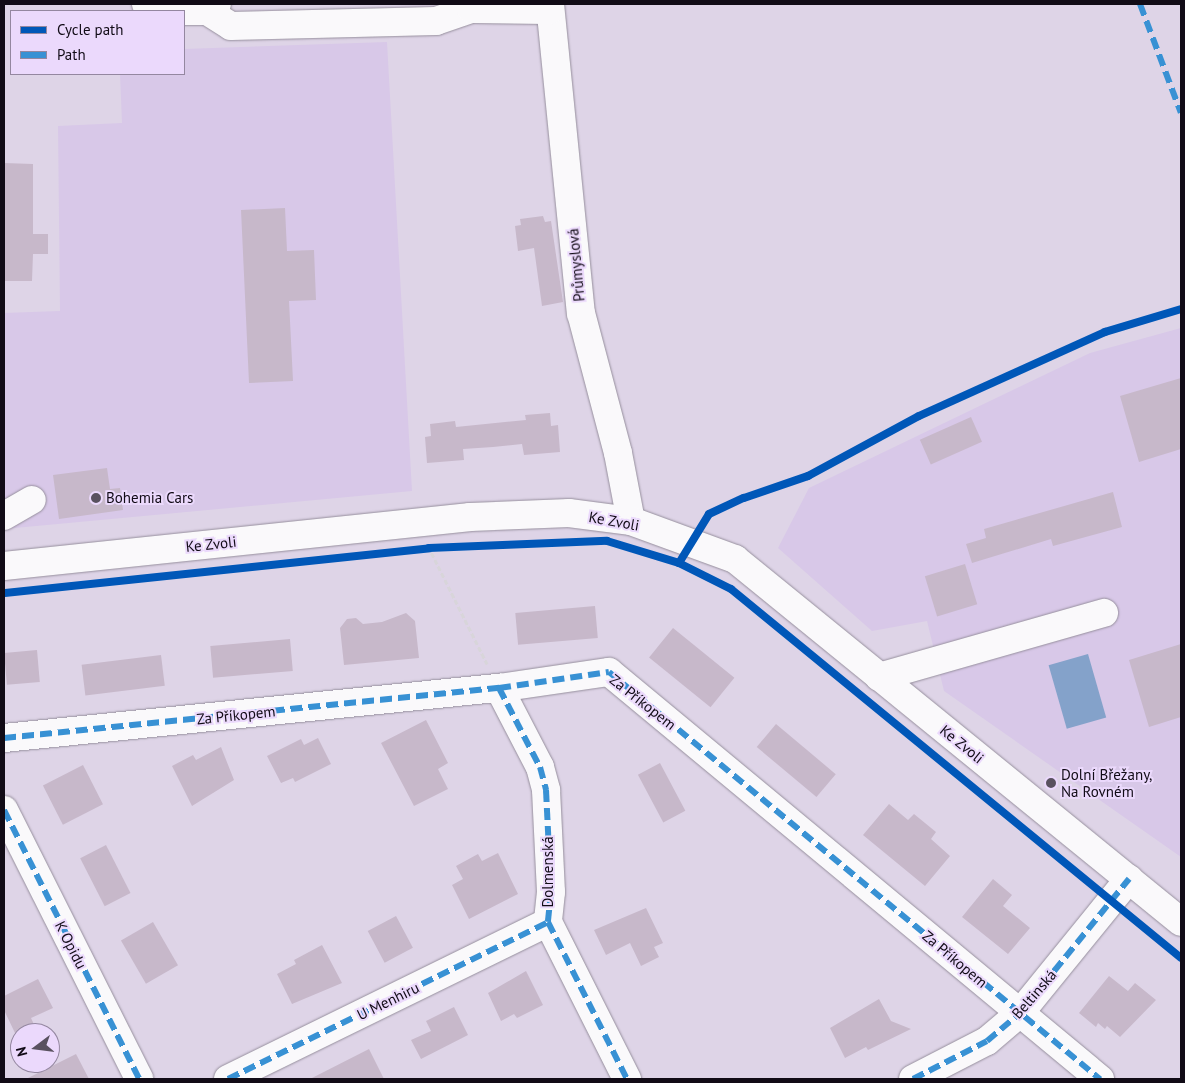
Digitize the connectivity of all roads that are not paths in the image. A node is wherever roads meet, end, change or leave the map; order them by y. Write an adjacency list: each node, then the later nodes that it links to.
1 (146, 4): 5 (street)
2 (210, 6): 3 (street); 6 (street)
3 (464, 6): 4 (street)
4 (550, 7): 9 (street, Průmyslová)
5 (160, 10)
6 (172, 10)
7 (32, 500): 8 (street)
8 (4, 516)
9 (631, 520): 10 (street, Ke Zvoli); 12 (street, Ke Zvoli)
10 (4, 566)
11 (1104, 613): 12 (street)
12 (879, 677): 16 (street, Ke Zvoli)
13 (498, 688): 14 (street, Za Příkopem); 17 (street, Dolmenská); 19 (street, Za Příkopem)
14 (4, 738)
15 (4, 810): 20 (street, K Opidu)
16 (1129, 879): 18 (street, Ke Zvoli); 19 (street, Beltinská)
17 (548, 922): 21 (street, U Menhiru); 22 (street, Dolmenská)
18 (1181, 922)
19 (1020, 1013): 23 (street, Beltinská); 24 (street, Za Příkopem)
20 (139, 1079)
21 (228, 1079)
22 (627, 1079)
23 (914, 1079)
24 (1100, 1079)

